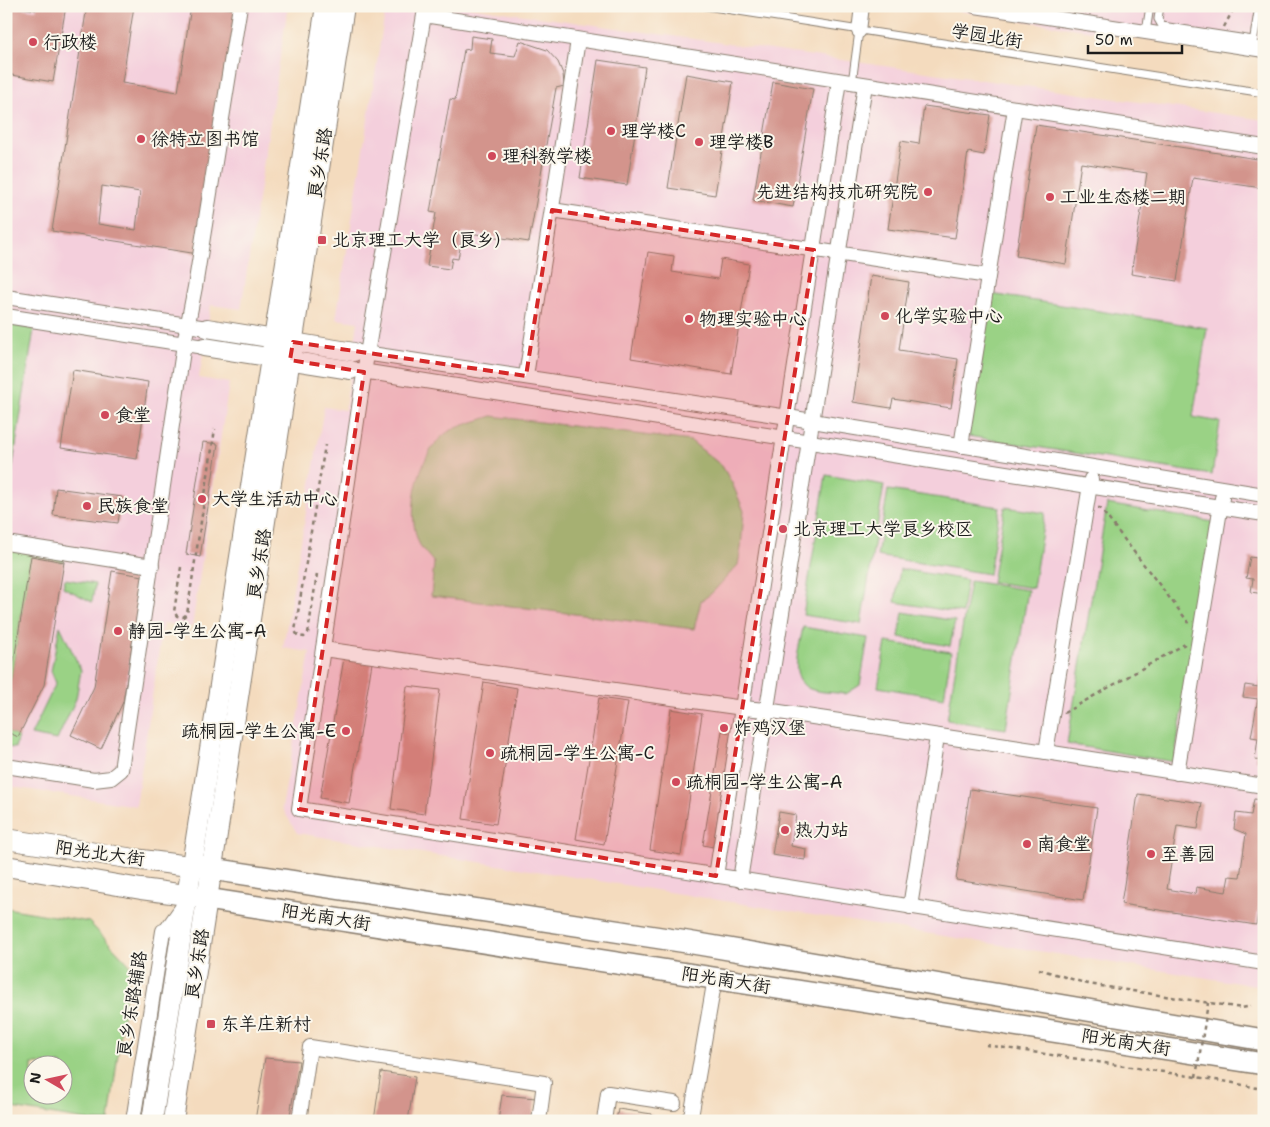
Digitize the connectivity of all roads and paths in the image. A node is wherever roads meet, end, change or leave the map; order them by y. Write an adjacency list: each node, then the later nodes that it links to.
1 (240, 6): 27 (street)
2 (326, 6): 31 (main road, 良乡东路)
3 (344, 6): 31 (main road, 良乡东路)
4 (706, 6): 12 (lane, 学园北街)
5 (862, 6): 12 (street)
6 (975, 6): 11 (street)
7 (1150, 6): 13 (lane)
8 (1160, 6): 14 (lane)
9 (1235, 6): 14 (path)
10 (1259, 6): 16 (lane)
11 (995, 8): 13 (street)
12 (859, 31): 17 (lane); 18 (lane, 学园北街)
13 (1146, 32): 16 (street)
14 (1219, 35): 16 (lane)
15 (578, 40): 17 (street); 21 (street); 32 (street)
16 (1256, 46)
17 (852, 83): 19 (street); 22 (street); 23 (street)
18 (1264, 93)
19 (1015, 108): 20 (street); 24 (street)
20 (1264, 147)
21 (552, 210): 22 (street); 34 (street)
22 (814, 250): 23 (street); 35 (street)
23 (840, 254): 24 (street); 36 (street)
24 (988, 276): 41 (street)
25 (6, 297): 27 (street)
26 (6, 316): 29 (street)
27 (187, 325): 28 (street); 29 (street)
28 (207, 328): 31 (street)
29 (184, 344): 30 (street); 50 (street)
30 (204, 347): 31 (street)
31 (282, 350): 32 (street); 33 (street); 65 (main road, 良乡东路)
32 (360, 353): 33 (street); 34 (street)
33 (358, 371): 38 (street); 54 (street)
34 (526, 376): 35 (street)
35 (788, 417): 36 (street); 38 (street)
36 (812, 421): 39 (street); 41 (street)
37 (215, 429): 51 (path)
38 (786, 437): 39 (street); 55 (street)
39 (809, 441): 43 (street); 56 (street)
40 (325, 445): 52 (path)
41 (961, 446): 42 (street)
42 (1093, 467): 43 (street); 44 (street)
43 (1090, 486): 46 (street); 47 (street)
44 (1223, 489): 45 (street); 47 (street)
45 (1264, 495)
46 (1086, 506): 53 (path); 57 (street)
47 (1220, 506): 48 (street); 53 (street)
48 (1264, 514)
49 (6, 543): 50 (street)
50 (152, 566): 60 (street)
51 (181, 567)
52 (317, 574)
53 (1200, 636): 57 (path); 61 (street)
54 (323, 648): 55 (street); 66 (street)
55 (743, 708): 56 (street); 66 (street)
56 (766, 710): 58 (street); 67 (street)
57 (1051, 721): 59 (street)
58 (937, 737): 59 (street); 69 (street)
59 (1046, 752): 61 (street)
60 (6, 766)
61 (1177, 773): 62 (street)
62 (1264, 786)
63 (6, 839): 65 (main road, 阳光北大街)
64 (6, 866): 68 (main road, 阳光北大街)
65 (203, 867): 68 (main road, 良乡东路); 75 (main road, 阳光南大街)
66 (716, 876): 67 (street)
67 (740, 880): 69 (street)
68 (194, 898): 72 (main road, 阳光南大街); 81 (street, 良乡东路辅路); 82 (main road, 良乡东路); 83 (main road, 良乡东路)
69 (910, 907): 70 (street)
70 (1264, 963)
71 (1039, 969): 73 (path)
72 (714, 978): 77 (main road, 阳光南大街); 87 (street)
73 (1208, 1003): 74 (path); 78 (path, bridge)
74 (1251, 1006)
75 (1264, 1040)
76 (986, 1045): 78 (path)
77 (1264, 1064)
78 (1196, 1077): 79 (path)
79 (1257, 1088)
80 (674, 1103): 86 (street)
81 (133, 1121)
82 (152, 1121)
83 (173, 1121)
84 (299, 1121): 85 (street)
85 (539, 1121)
86 (604, 1121)
87 (685, 1121)

